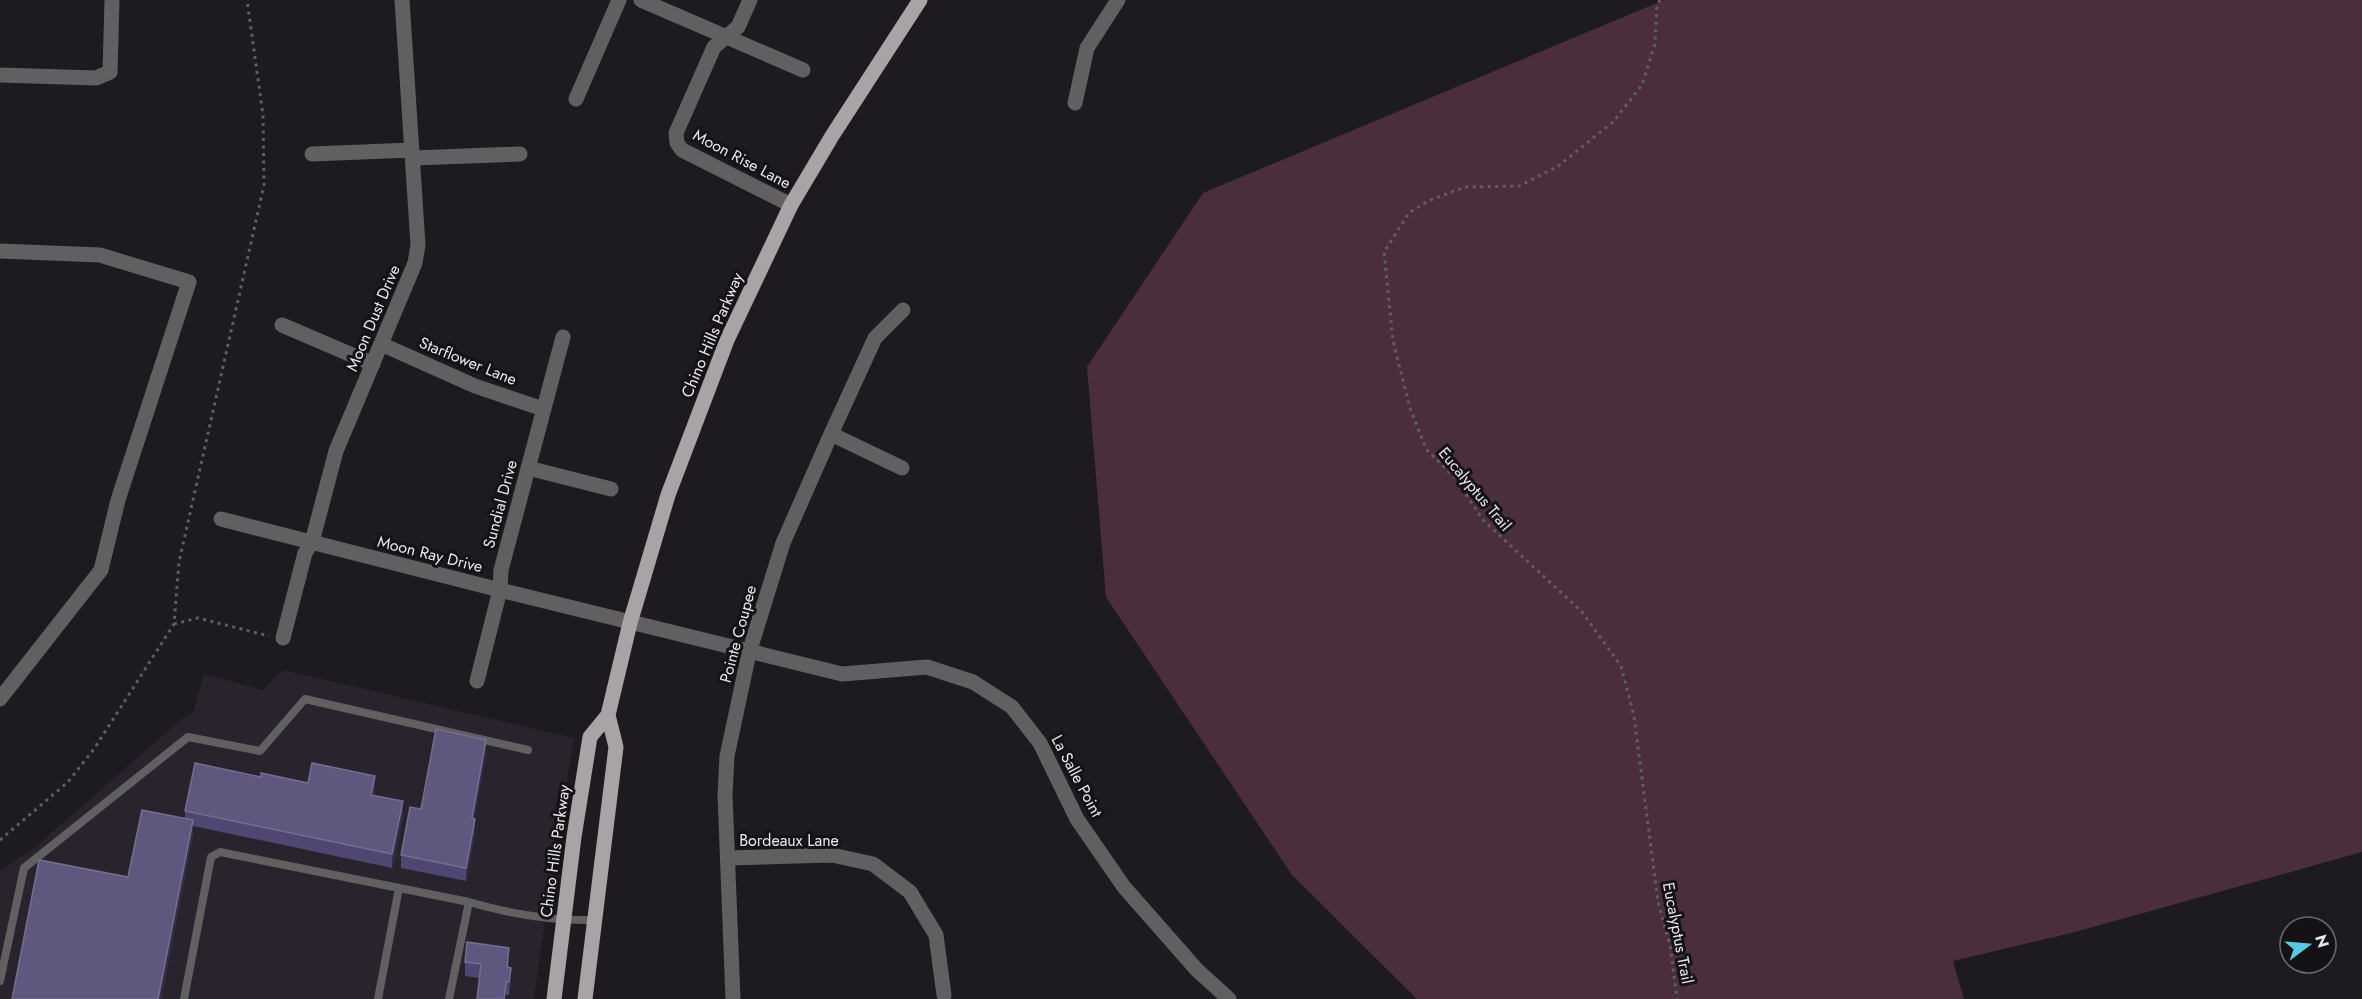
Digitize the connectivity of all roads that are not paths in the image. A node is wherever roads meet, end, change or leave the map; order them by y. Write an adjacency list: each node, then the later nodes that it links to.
1 (112, 0): 10 (street)
2 (402, 0): 14 (street, Moon Dust Drive)
3 (619, 0): 11 (street)
4 (641, 0): 8 (street)
5 (750, 0): 8 (street)
6 (920, 0): 16 (main road, Chino Hills Parkway)
7 (1118, 0): 12 (street)
8 (725, 36): 9 (street); 16 (street, Moon Rise Lane)
9 (803, 70)
10 (0, 75)
11 (576, 99)
12 (1075, 104)
13 (312, 154): 14 (street)
14 (412, 154): 15 (street); 21 (street, Moon Dust Drive)
15 (520, 154)
16 (791, 205): 31 (main road, Chino Hills Parkway)
17 (0, 251): 35 (street)
18 (903, 310): 24 (street, Pointe Coupee)
19 (282, 325): 22 (street)
20 (563, 337): 23 (street, Sundial Drive)
21 (381, 344): 22 (street, Moon Dust Drive); 23 (street, Starflower Lane)
22 (373, 364): 29 (street, Moon Dust Drive)
23 (543, 409): 25 (street, Sundial Drive)
24 (831, 434): 26 (street); 33 (street, Pointe Coupee)
25 (528, 468): 27 (street); 30 (street, Sundial Drive)
26 (902, 468)
27 (611, 489)
28 (221, 519): 29 (street, Moon Ray Drive)
29 (312, 542): 30 (street, Moon Ray Drive); 32 (street, Moon Dust Drive)
30 (500, 590): 31 (street, Moon Ray Drive); 34 (street, Sundial Drive)
31 (630, 623): 33 (street, La Salle Point); 36 (main road, Chino Hills Parkway)
32 (283, 638)
33 (749, 653): 38 (street, Pointe Coupee); 51 (street, La Salle Point)
34 (477, 681)
35 (0, 699)
36 (608, 715): 41 (main road, Chino Hills Parkway); 42 (main road, Chino Hills Parkway)
37 (528, 750): 43 (lane)
38 (728, 858): 44 (street, Bordeaux Lane); 50 (street, Pointe Coupee)
39 (399, 888): 40 (lane); 45 (lane); 46 (lane)
40 (469, 902): 41 (lane); 47 (lane)
41 (563, 920): 42 (lane); 48 (main road, Chino Hills Parkway)
42 (594, 920): 49 (main road, Chino Hills Parkway)
43 (0, 981)
44 (944, 995)
45 (184, 999)
46 (378, 999)
47 (449, 999)
48 (554, 999)
49 (585, 999)
50 (733, 999)
51 (1229, 999)

